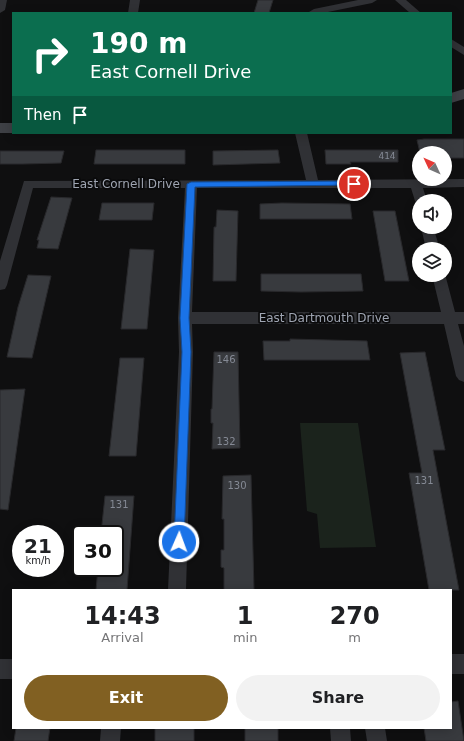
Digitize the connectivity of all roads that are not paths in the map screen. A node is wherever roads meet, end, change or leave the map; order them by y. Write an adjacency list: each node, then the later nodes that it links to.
1 (2, 0): 5 (street)
2 (134, 0): 6 (street)
3 (372, 0): 7 (street)
4 (400, 0): 8 (street)
5 (0, 10)
6 (133, 12)
7 (314, 12)
8 (415, 12)
9 (452, 43): 10 (street)
10 (464, 52)
11 (464, 94): 12 (street)
12 (452, 98)
13 (0, 128): 14 (street)
14 (12, 128)
15 (301, 134): 19 (street)
16 (452, 183): 17 (street, East Cornell Drive)
17 (464, 183)
18 (191, 184): 19 (street, East Cornell Drive); 22 (street, East Cornell Drive); 23 (street)
19 (313, 184): 20 (street, East Cornell Drive)
20 (412, 184)
21 (442, 282): 24 (street)
22 (0, 285)
23 (185, 318): 24 (street, East Dartmouth Drive); 26 (street)
24 (457, 318): 25 (street)
25 (464, 376)
26 (177, 589)
27 (452, 664): 28 (street)
28 (464, 664)
29 (0, 669): 30 (street)
30 (12, 669)
31 (111, 729): 34 (street)
32 (340, 729): 35 (street)
33 (375, 729): 36 (street)
34 (110, 741)
35 (341, 741)
36 (377, 741)

